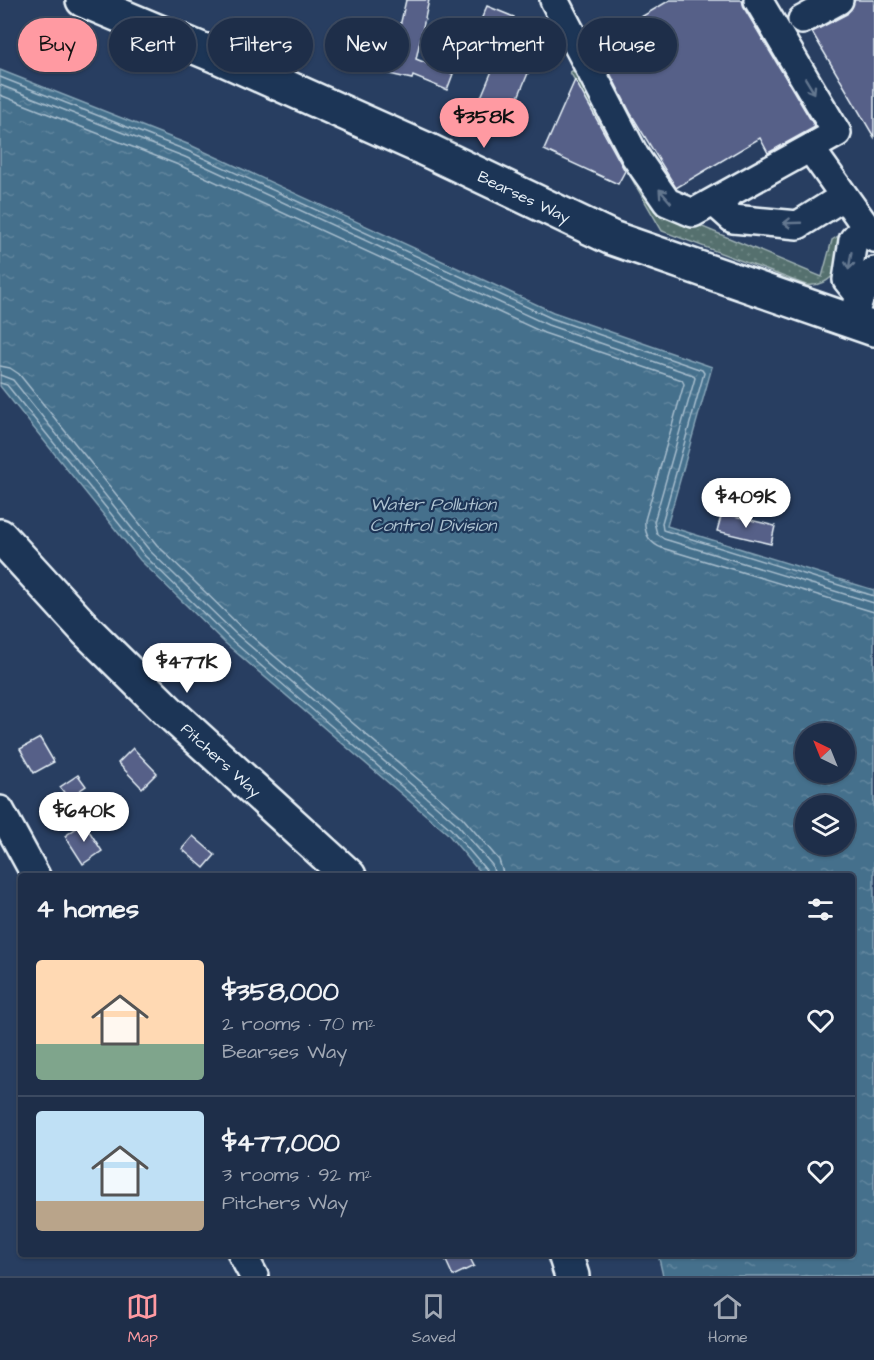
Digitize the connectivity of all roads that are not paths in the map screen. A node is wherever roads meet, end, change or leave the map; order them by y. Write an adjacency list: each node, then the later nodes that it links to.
1 (83, 0): 11 (main road, Bearses Way)
2 (554, 0): 8 (street, one-way to 2)
3 (758, 0): 6 (street, one-way to 6)
4 (839, 0): 5 (street)
5 (802, 20)
6 (810, 148): 7 (street); 8 (street)
7 (843, 197): 8 (street, one-way to 8); 9 (street)
8 (715, 203)
9 (869, 232): 11 (street, one-way to 11)
10 (874, 271): 11 (street)
11 (862, 316)
12 (0, 536): 15 (main road, Pitchers Way)
13 (0, 810): 14 (street)
14 (34, 873)
15 (346, 873)
16 (244, 1257): 18 (street)
17 (566, 1257): 19 (main road)
18 (254, 1276)
19 (572, 1276)

